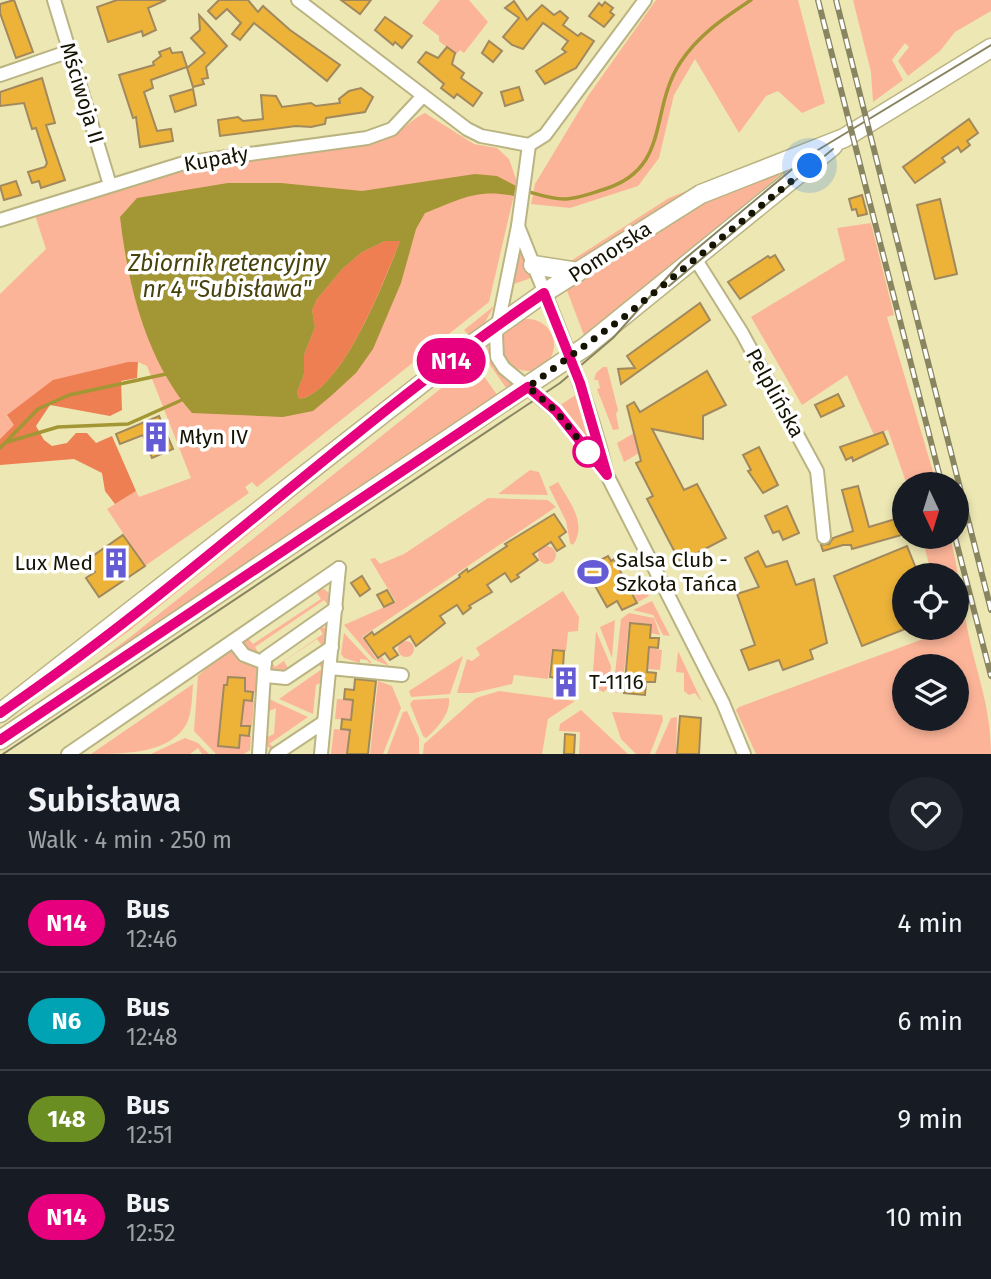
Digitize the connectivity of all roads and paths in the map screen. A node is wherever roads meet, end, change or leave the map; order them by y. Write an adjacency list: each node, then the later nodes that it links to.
1 (54, 0): 5 (street, Mściwoja II)
2 (298, 0): 7 (street)
3 (645, 0): 9 (street)
4 (991, 48): 8 (main road, Pomorska)
5 (70, 51): 6 (street); 10 (street, Mściwoja II)
6 (0, 75)
7 (422, 97): 9 (street); 10 (street, Kupały)
8 (844, 138): 13 (main road, Pomorska); 15 (main road, Pomorska)
9 (529, 145): 12 (street)
10 (110, 185): 11 (street, Kupały)
11 (0, 220)
12 (518, 226): 14 (street); 17 (street)
13 (696, 260): 18 (main road, Pomorska); 21 (street, Pelplińska)
14 (533, 265): 15 (main road); 16 (street)
15 (578, 272): 16 (main road, Pomorska)
16 (544, 293): 17 (main road, Pomorska); 18 (street)
17 (498, 325): 19 (street); 28 (main road, Pomorska)
18 (570, 357): 19 (main road, Pomorska); 20 (street)
19 (528, 387): 20 (street); 30 (main road, Pomorska)
20 (607, 475): 35 (street)
21 (824, 537)
22 (336, 608): 23 (street); 24 (street); 26 (street)
23 (233, 641): 26 (street); 31 (street)
24 (332, 647): 25 (street); 26 (street)
25 (330, 668): 27 (street); 29 (street)
26 (265, 670): 32 (street)
27 (402, 676)
28 (0, 713)
29 (324, 722): 33 (street); 34 (street)
30 (0, 740)
31 (68, 754)
32 (259, 754)
33 (276, 754)
34 (321, 754)
35 (744, 754)

